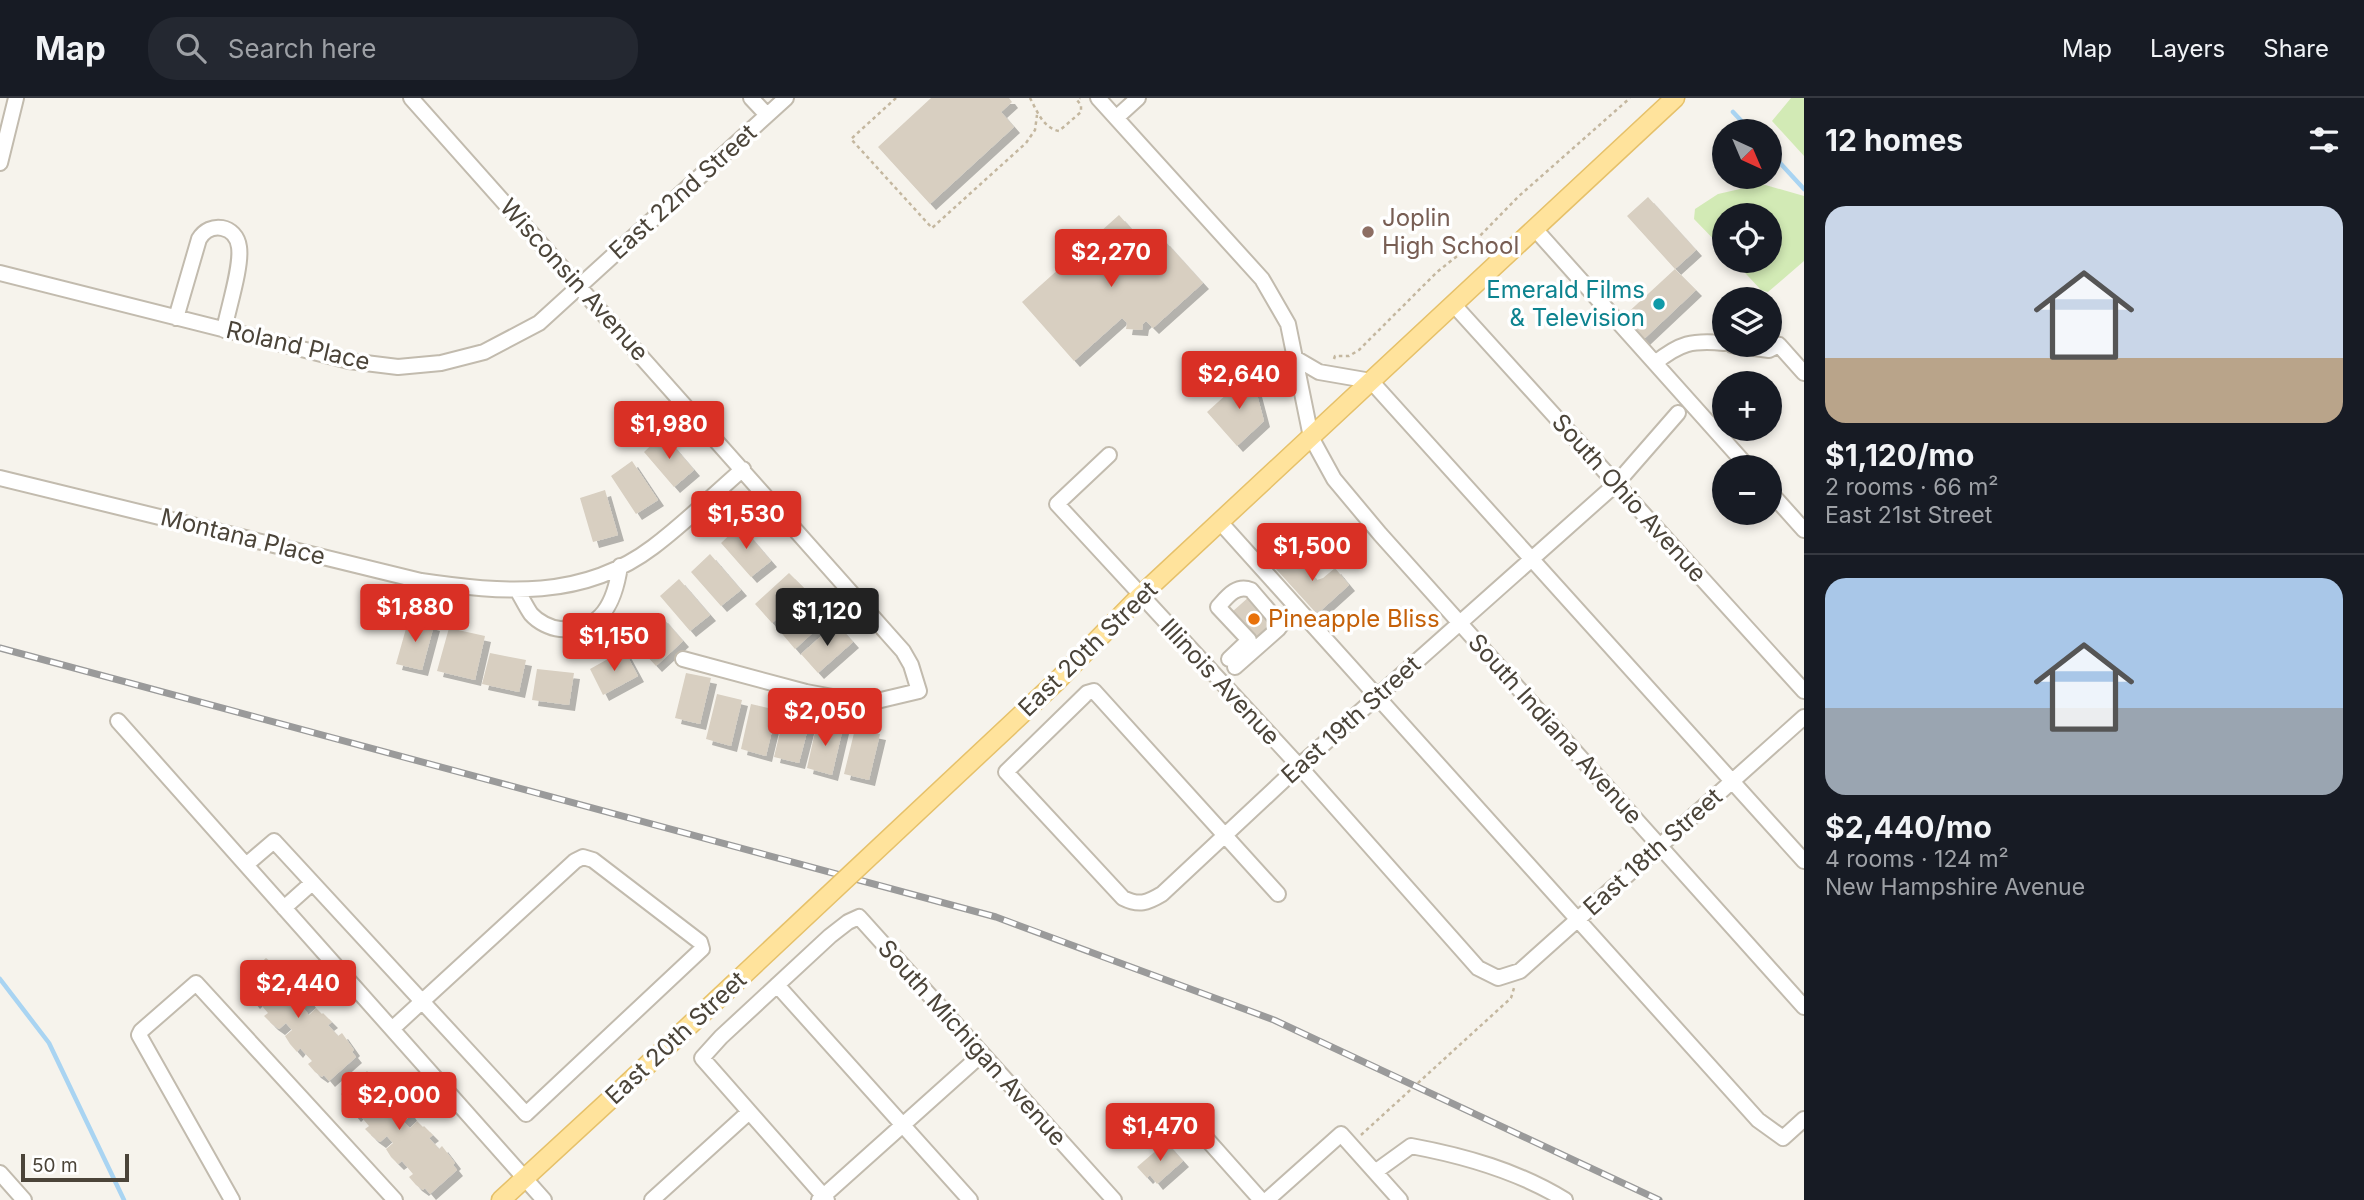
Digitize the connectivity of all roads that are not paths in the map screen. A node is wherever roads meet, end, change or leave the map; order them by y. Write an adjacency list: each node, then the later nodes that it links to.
1 (16, 98): 10 (street)
2 (411, 98): 13 (street, Wisconsin Avenue)
3 (751, 98): 8 (street)
4 (786, 98): 8 (street, East 22nd Street)
5 (1138, 98): 9 (street)
6 (1675, 98): 11 (main road, East 20th Street)
7 (1105, 100): 9 (street, South Indiana Avenue)
8 (767, 115): 13 (street, East 22nd Street)
9 (1116, 118): 19 (street, South Indiana Avenue)
10 (0, 163)
11 (1535, 229): 14 (main road, East 20th Street); 20 (street)
12 (0, 273): 15 (street, Roland Place)
13 (580, 286): 16 (street, Roland Place); 27 (street, Wisconsin Avenue)
14 (1454, 305): 22 (main road, East 20th Street); 29 (street, South Ohio Avenue)
15 (176, 317): 16 (street, Roland Place); 16 (street)
16 (224, 330)
17 (1712, 343): 20 (street)
18 (1782, 348): 21 (street)
19 (1295, 358): 22 (street); 24 (street, South Indiana Avenue)
20 (1656, 363): 25 (street)
21 (1804, 373)
22 (1371, 382): 24 (main road, East 20th Street); 33 (street)
23 (1678, 413): 29 (street, East 19th Street)
24 (1311, 437): 31 (main road, East 20th Street); 38 (street, South Indiana Avenue)
25 (1737, 455)
26 (1109, 456): 36 (street, Illinois Avenue)
27 (743, 469): 34 (street, Montana Place); 41 (street, Wisconsin Avenue)
28 (0, 478): 35 (street, Montana Place)
29 (1616, 484): 33 (street, East 19th Street); 43 (street, South Ohio Avenue)
30 (1782, 505): 32 (street)
31 (1220, 522): 36 (main road, East 20th Street); 37 (street)
32 (1804, 530)
33 (1531, 559): 38 (street, East 19th Street); 48 (street)
34 (621, 566): 35 (street, Montana Place); 35 (street)
35 (517, 590)
36 (1140, 596): 47 (street, Illinois Avenue); 69 (main road, East 20th Street, bridge)
37 (1302, 612): 39 (street); 44 (street)
38 (1460, 622): 44 (street, East 19th Street); 50 (street, South Indiana Avenue)
39 (1281, 625): 40 (street); 40 (street)
40 (1252, 645): 42 (street)
41 (683, 659)
42 (1232, 663)
43 (1804, 691)
44 (1377, 696): 47 (street, East 19th Street); 56 (street)
45 (1804, 716): 48 (street, East 18th Street)
46 (118, 721): 52 (street)
47 (1299, 766): 49 (street, East 19th Street); 57 (street, Illinois Avenue)
48 (1732, 781): 50 (street, East 18th Street); 51 (street)
49 (1225, 835): 49 (street, East 19th Street); 54 (street)
50 (1660, 846): 56 (street, East 18th Street); 60 (street, South Indiana Avenue)
51 (1804, 861)
52 (246, 865): 53 (street); 55 (street)
53 (312, 883): 55 (street); 59 (street)
54 (1278, 894)
55 (284, 908): 61 (street)
56 (1578, 919): 57 (street, East 18th Street); 64 (street)
57 (1498, 978)
58 (777, 985): 62 (street, South Michigan Avenue); 63 (street); 65 (street)
59 (423, 1000): 59 (street); 61 (street)
60 (1804, 1007)
61 (392, 1029): 69 (street)
62 (982, 1054): 65 (street); 78 (street, South Michigan Avenue)
63 (750, 1112): 70 (street); 76 (street)
64 (1804, 1119)
65 (902, 1125): 70 (street); 77 (street)
66 (1196, 1126): 79 (street)
67 (1375, 1172): 80 (street); 81 (street); 82 (street)
68 (0, 1174): 71 (street)
69 (525, 1178): 74 (main road, East 20th Street); 75 (street)
70 (823, 1199)
71 (24, 1200)
72 (232, 1200): 73 (street)
73 (395, 1200)
74 (501, 1200)
75 (544, 1200)
76 (652, 1200)
77 (970, 1200)
78 (1114, 1200)
79 (1261, 1200)
80 (1268, 1200)
81 (1400, 1200)
82 (1565, 1200)

